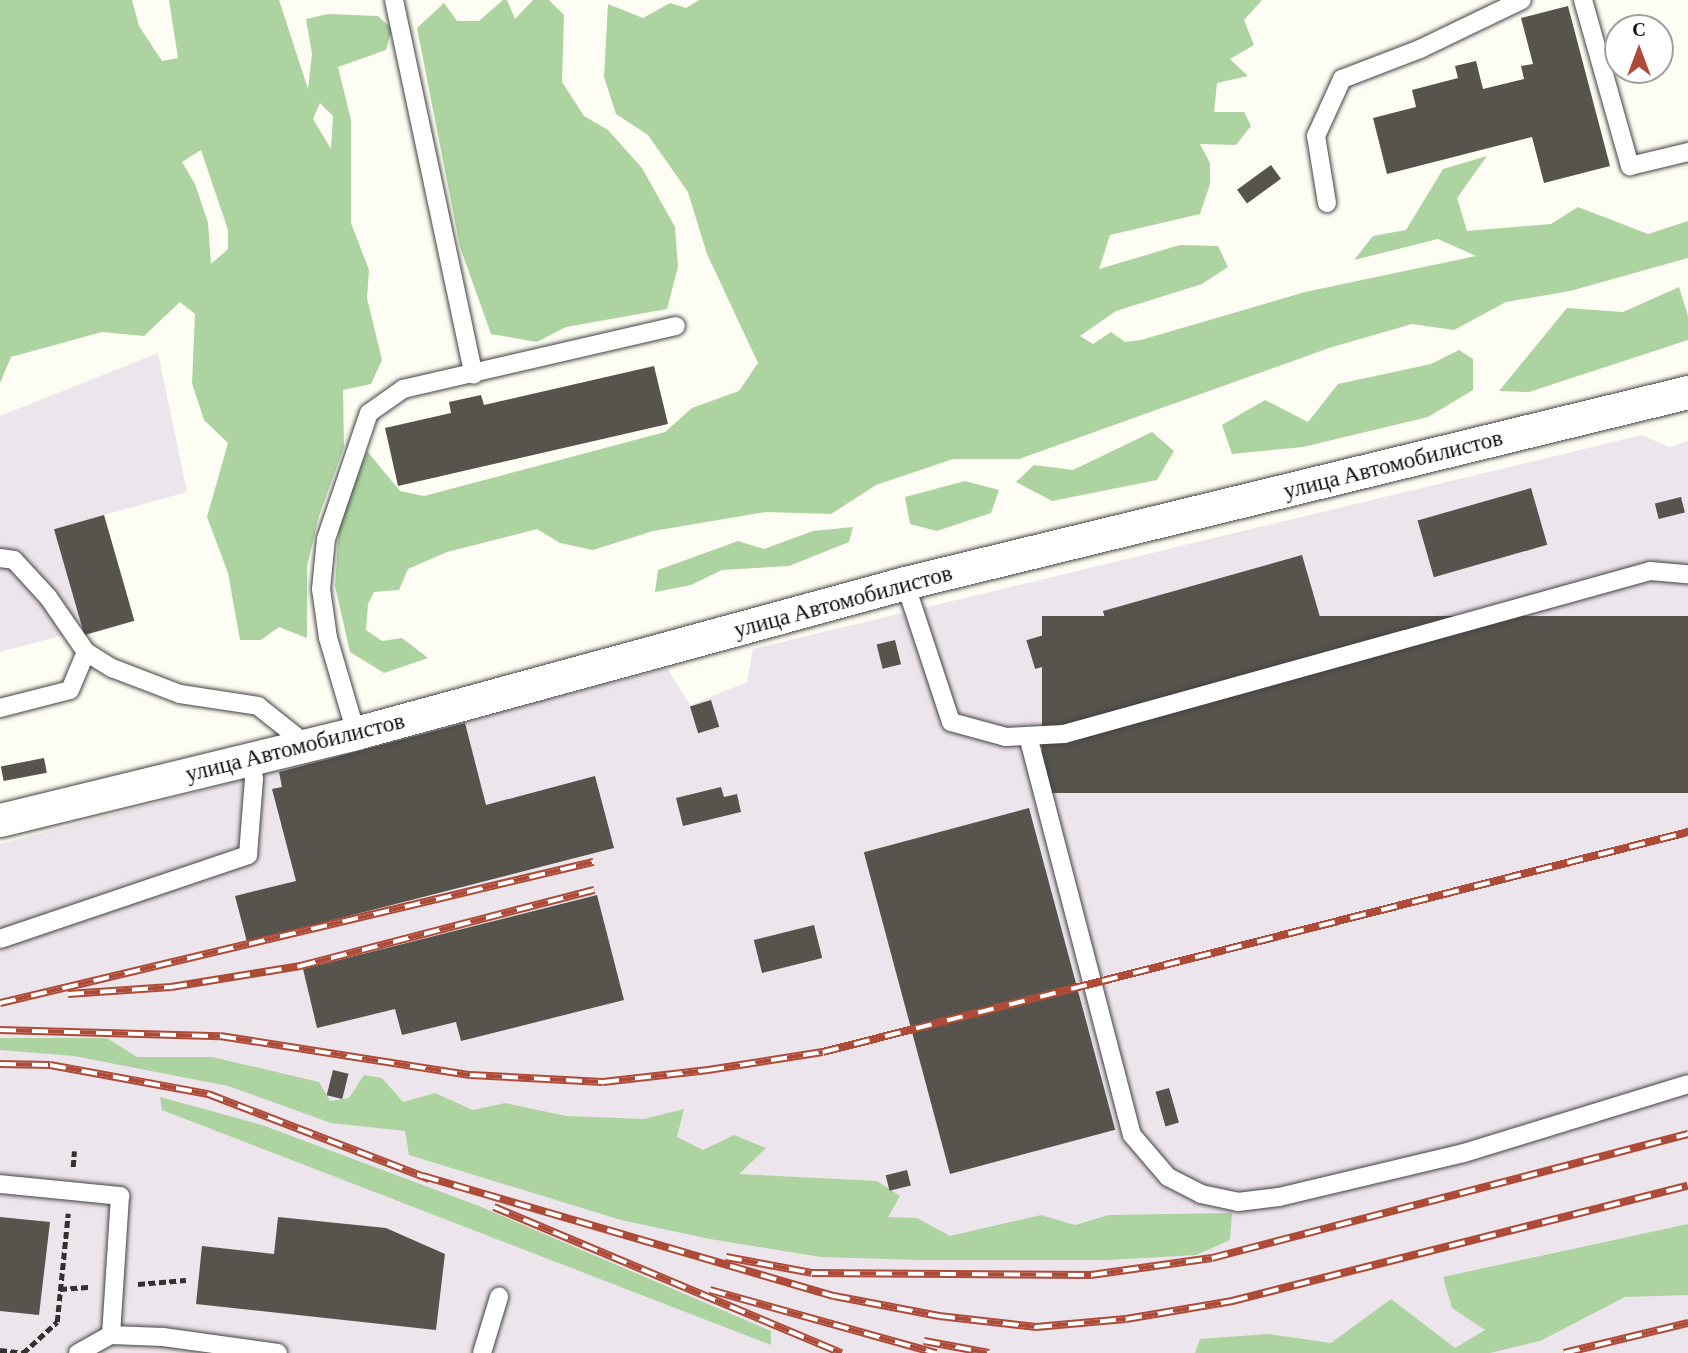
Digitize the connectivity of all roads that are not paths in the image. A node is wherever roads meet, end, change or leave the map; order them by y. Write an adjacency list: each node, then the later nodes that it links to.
1 (394, 0): 7 (lane)
2 (1522, 0): 5 (lane)
3 (1583, 0): 4 (lane)
4 (1688, 152)
5 (1326, 203)
6 (676, 326): 7 (lane)
7 (474, 375): 14 (lane)
8 (1688, 392): 11 (street, улица Автомобилистов)
9 (0, 558): 12 (lane)
10 (1688, 575): 15 (lane)
11 (905, 583): 14 (street, улица Автомобилистов); 15 (lane)
12 (86, 652): 13 (lane); 16 (lane)
13 (0, 708)
14 (356, 733): 16 (street, улица Автомобилистов)
15 (1028, 736): 20 (lane)
16 (307, 745): 17 (street, улица Автомобилистов)
17 (251, 758): 18 (street, улица Автомобилистов); 19 (lane)
18 (0, 820)
19 (0, 939)
20 (1688, 1084)
21 (0, 1184): 23 (lane)
22 (499, 1297): 26 (lane)
23 (111, 1335): 24 (lane); 25 (lane)
24 (78, 1353)
25 (278, 1353)
26 (482, 1353)

